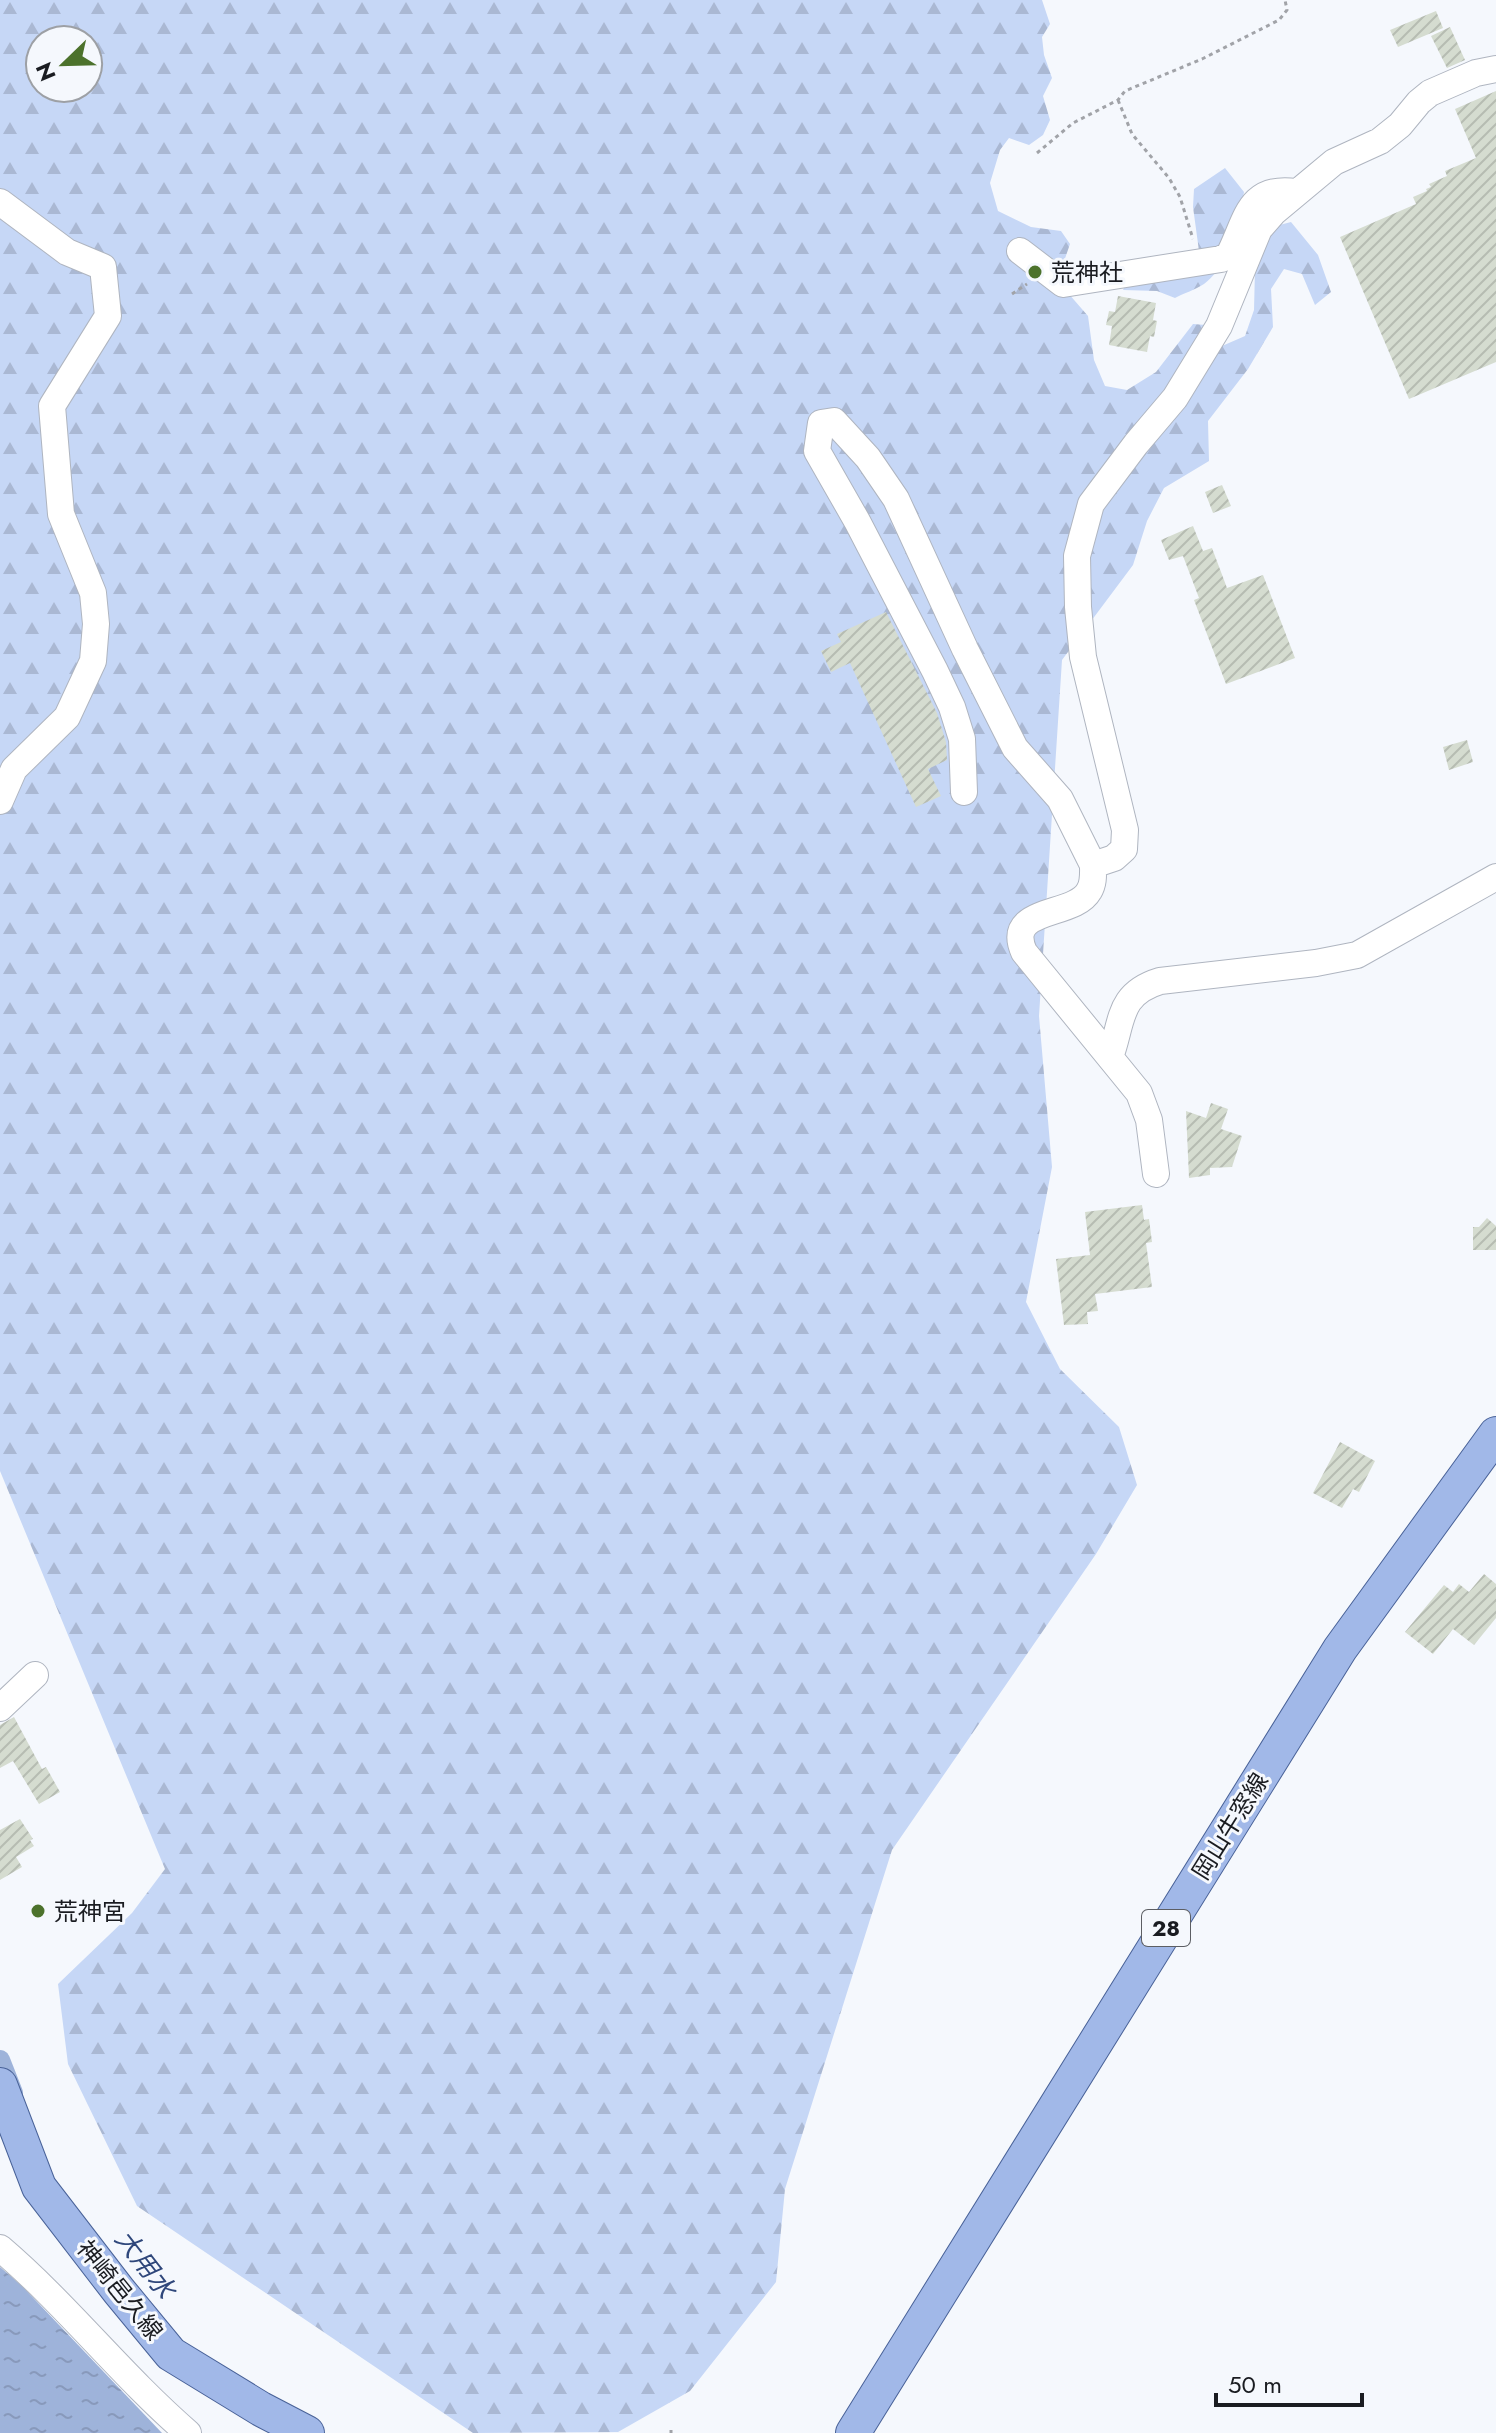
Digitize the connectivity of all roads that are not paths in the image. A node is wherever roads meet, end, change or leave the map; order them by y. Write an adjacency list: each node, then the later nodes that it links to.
1 (1496, 69): 2 (street)
2 (1296, 192): 4 (street); 7 (street)
3 (0, 202): 6 (street)
4 (1020, 251)
5 (964, 792): 7 (street)
6 (0, 801)
7 (1093, 865): 9 (street)
8 (1496, 877): 9 (street)
9 (1110, 1057): 10 (street)
10 (1156, 1174)
11 (1496, 1434): 18 (main road, 岡山牛窓線 / 28)
12 (35, 1675): 13 (street)
13 (0, 1708)
14 (0, 2085): 17 (main road, 神崎邑久線)
15 (0, 2248): 16 (street)
16 (188, 2433)
17 (307, 2433)
18 (853, 2433)

